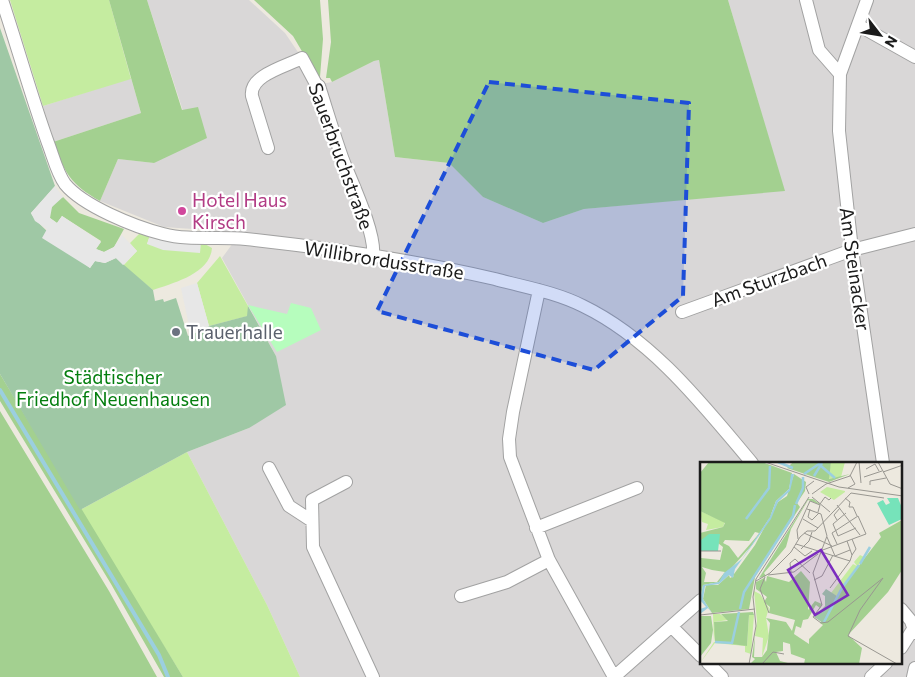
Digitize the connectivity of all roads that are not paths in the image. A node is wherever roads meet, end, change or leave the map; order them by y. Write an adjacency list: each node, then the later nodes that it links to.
1 (2, 0): 10 (street, Willibrordusstraße)
2 (806, 0): 6 (street)
3 (867, 0): 4 (street, Am Steinacker)
4 (858, 25): 5 (street); 6 (street, Am Steinacker)
5 (915, 57)
6 (840, 74): 9 (street, Am Steinacker)
7 (268, 148): 10 (street, Sauerbruchstraße)
8 (915, 234): 9 (street, Am Sturzbach)
9 (852, 250): 12 (street, Am Sturzbach); 14 (street, Am Steinacker)
10 (373, 256): 11 (street, Willibrordusstraße)
11 (539, 290): 13 (street, Willibrordusstraße); 19 (street)
12 (682, 312)
13 (751, 462)
14 (883, 462)
15 (269, 468): 18 (street)
16 (346, 482): 18 (street)
17 (637, 488): 19 (street)
18 (312, 521): 31 (street)
19 (536, 528): 20 (street)
20 (549, 560): 21 (street); 32 (street)
21 (461, 596)
22 (700, 601): 24 (street)
23 (902, 610): 25 (street)
24 (672, 626): 27 (street); 32 (street)
25 (915, 629): 26 (street)
26 (902, 647)
27 (700, 655)
28 (709, 664): 33 (street)
29 (885, 664): 34 (street)
30 (915, 668): 35 (street)
31 (373, 677)
32 (614, 677)
33 (722, 677)
34 (871, 677)
35 (913, 677)

